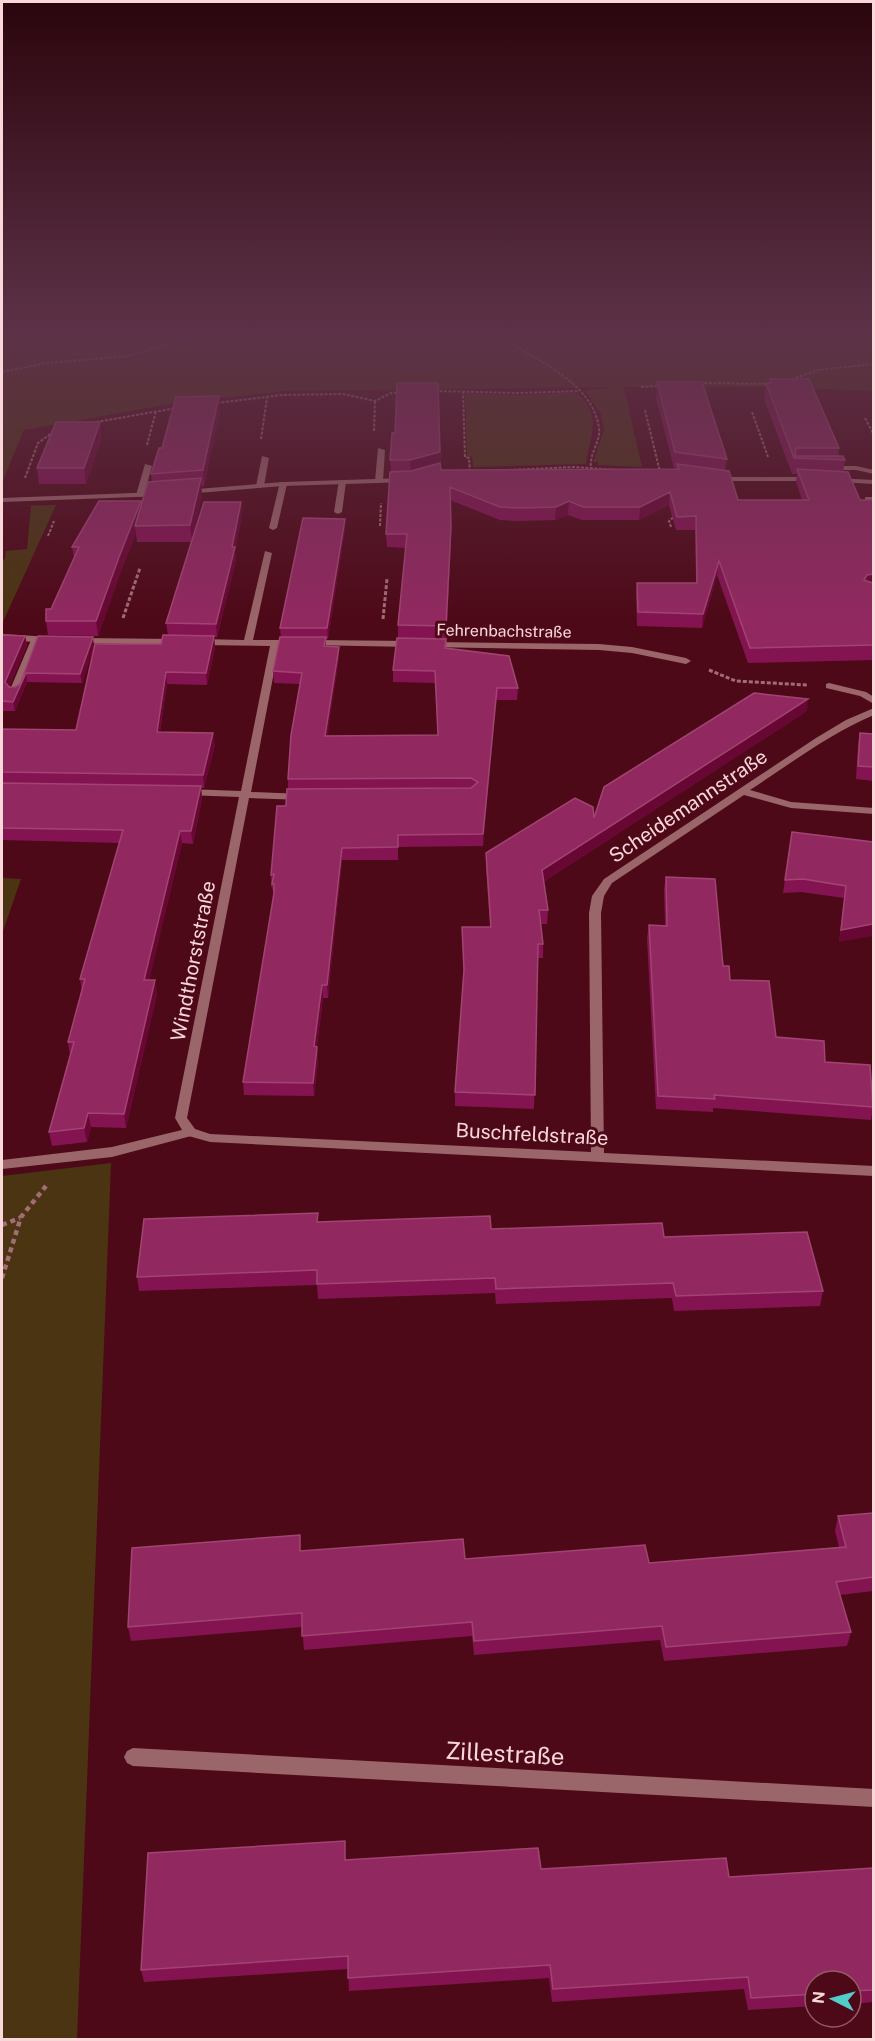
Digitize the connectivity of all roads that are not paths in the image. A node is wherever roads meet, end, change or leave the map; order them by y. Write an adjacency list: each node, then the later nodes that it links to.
1 (381, 450): 10 (street)
2 (265, 458): 14 (street)
3 (148, 466): 15 (street)
4 (821, 468): 6 (street)
5 (676, 472): 7 (street)
6 (873, 472)
7 (819, 479)
8 (411, 480): 10 (street)
9 (831, 480): 12 (street)
10 (379, 481): 11 (street)
11 (342, 482): 13 (street); 17 (street)
12 (873, 482)
13 (283, 484): 14 (street); 18 (street)
14 (260, 486): 15 (street)
15 (140, 495): 16 (street)
16 (2, 500)
17 (338, 512)
18 (273, 528)
19 (268, 553): 24 (street)
20 (2, 637): 21 (street)
21 (35, 640): 22 (street); 28 (street)
22 (58, 640)
23 (69, 640): 24 (street, Fehrenbachstraße)
24 (248, 642): 25 (street, Fehrenbachstraße)
25 (275, 643): 26 (street, Fehrenbachstraße); 33 (street, Windthorststraße)
26 (686, 661)
27 (829, 686): 29 (street)
28 (14, 692)
29 (873, 701)
30 (873, 711): 31 (street, Scheidemannstraße)
31 (742, 791): 35 (street); 37 (street, Scheidemannstraße)
32 (177, 792): 33 (street)
33 (245, 795): 34 (street); 36 (street, Windthorststraße)
34 (312, 797)
35 (873, 811)
36 (190, 1132): 37 (street, Buschfeldstraße); 38 (street)
37 (598, 1157): 39 (street, Buschfeldstraße)
38 (2, 1165)
39 (873, 1171)
40 (134, 1757): 41 (street, Zillestraße)
41 (873, 1798)

